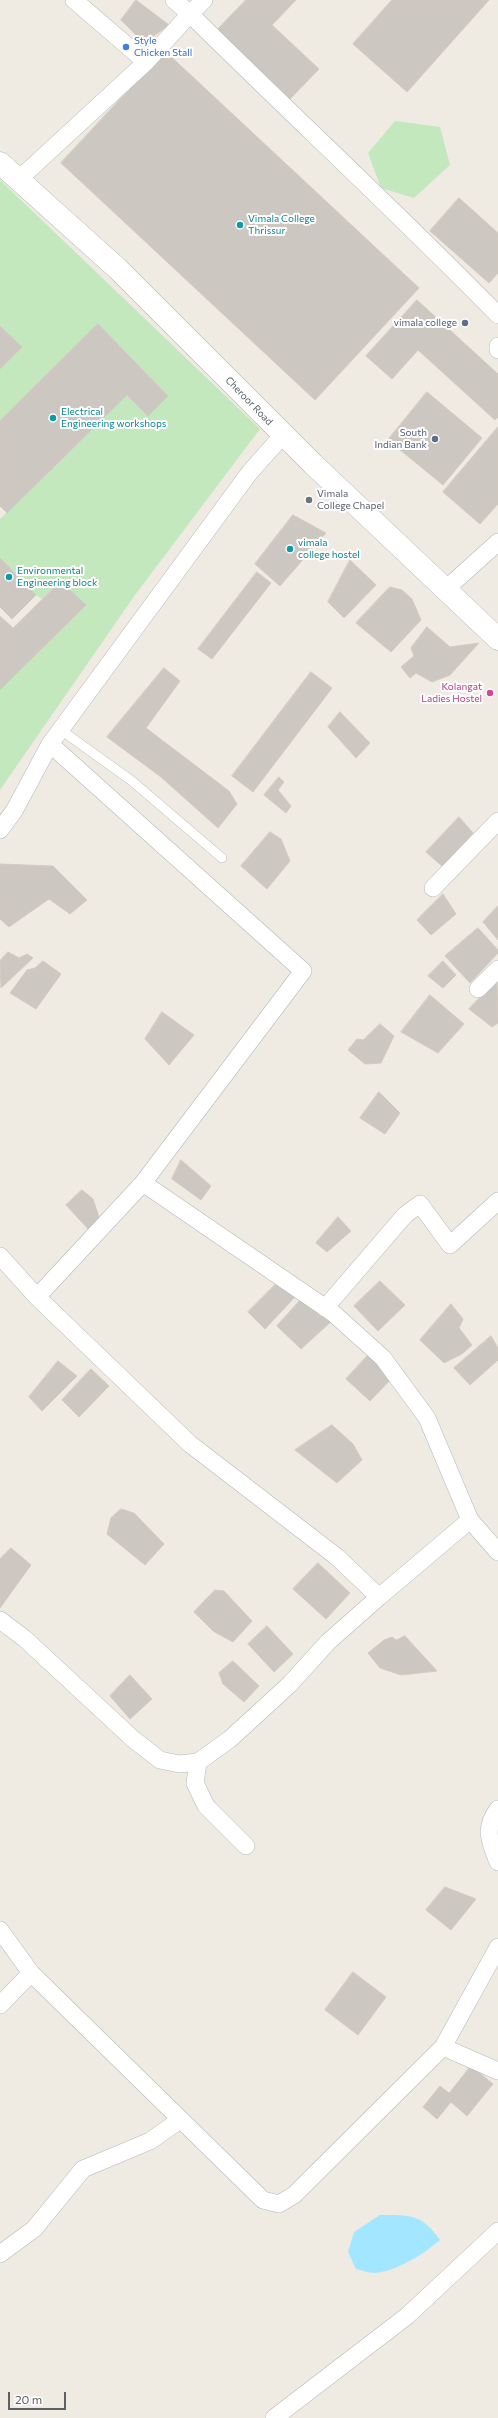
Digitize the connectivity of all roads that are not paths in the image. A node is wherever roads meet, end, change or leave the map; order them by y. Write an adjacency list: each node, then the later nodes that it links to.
1 (74, 0): 5 (street)
2 (174, 0): 4 (street)
3 (204, 0): 4 (street)
4 (190, 14): 5 (street); 8 (street)
5 (146, 62): 7 (street)
6 (0, 163): 7 (main road, Cheroor Road)
7 (18, 180): 11 (main road, Cheroor Road)
8 (498, 315)
9 (498, 346): 10 (street)
10 (498, 350)
11 (283, 435): 13 (main road, Cheroor Road); 15 (street)
12 (498, 542): 13 (street)
13 (446, 589): 14 (main road, Cheroor Road)
14 (498, 639)
15 (61, 730): 16 (street); 19 (lane)
16 (50, 744): 18 (street); 23 (street)
17 (498, 821): 20 (street)
18 (0, 830)
19 (222, 858)
20 (433, 888)
21 (498, 969): 22 (street)
22 (478, 989)
23 (143, 1183): 26 (street); 27 (street)
24 (498, 1201): 27 (street)
25 (0, 1256): 26 (street)
26 (37, 1297): 30 (street)
27 (325, 1308): 28 (street)
28 (470, 1520): 29 (street); 30 (street)
29 (498, 1552)
30 (379, 1597): 32 (street)
31 (0, 1620): 32 (street)
32 (198, 1762): 34 (street)
33 (498, 1810): 35 (street)
34 (246, 1846)
35 (498, 1862)
36 (0, 1930): 38 (street)
37 (498, 1948): 40 (street)
38 (31, 1973): 39 (street); 42 (street)
39 (0, 2004)
40 (443, 2047): 41 (street); 42 (street)
41 (498, 2071)
42 (180, 2120): 44 (street)
43 (498, 2231): 45 (street)
44 (0, 2254)
45 (274, 2418)

